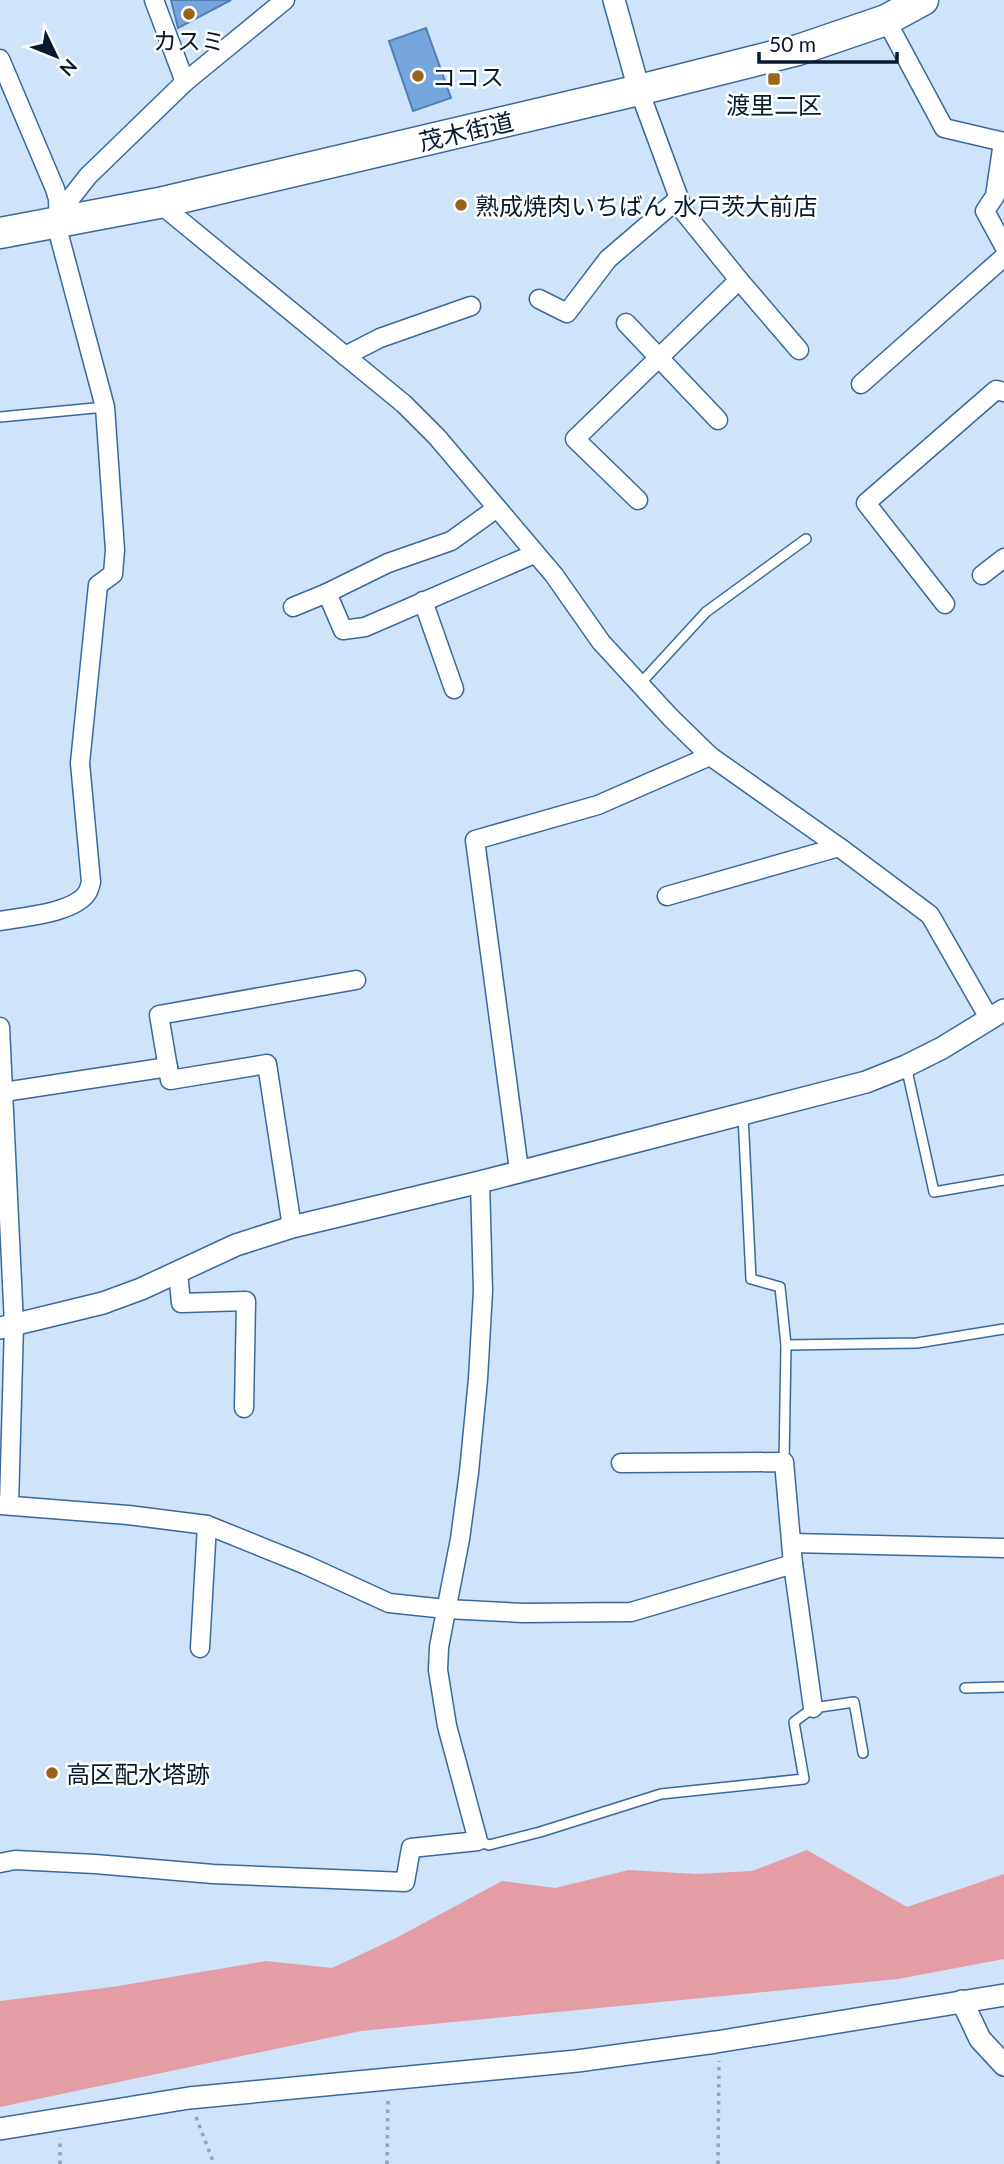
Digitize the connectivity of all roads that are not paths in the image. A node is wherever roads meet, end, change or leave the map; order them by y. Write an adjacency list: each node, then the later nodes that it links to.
1 (154, 0): 7 (street)
2 (285, 0): 7 (street)
3 (614, 0): 8 (street)
4 (923, 0): 5 (highway, 茂木街道)
5 (886, 20): 8 (highway, 茂木街道); 9 (street)
6 (0, 60): 12 (street)
7 (186, 82): 12 (street)
8 (639, 90): 10 (street); 11 (highway, 茂木街道)
9 (1004, 142): 14 (street)
10 (678, 199): 15 (street); 16 (street)
11 (159, 203): 12 (highway, 茂木街道); 20 (street)
12 (60, 222): 13 (highway, 茂木街道); 24 (street)
13 (0, 233)
14 (1003, 258): 22 (street)
15 (739, 281): 19 (street); 21 (street)
16 (539, 299)
17 (471, 306): 20 (street)
18 (626, 323): 21 (street)
19 (799, 350)
20 (345, 356): 28 (street)
21 (659, 358): 26 (street); 27 (street)
22 (861, 384)
23 (1004, 392): 35 (street)
24 (105, 407): 25 (lane); 42 (street)
25 (0, 417)
26 (718, 420)
27 (638, 499)
28 (497, 508): 30 (street); 33 (street)
29 (806, 539): 37 (lane)
30 (534, 554): 34 (street); 37 (street)
31 (1004, 558): 32 (street)
32 (982, 575)
33 (327, 593): 34 (street); 36 (street)
34 (423, 601): 38 (street)
35 (944, 604)
36 (293, 607)
37 (639, 685): 39 (street)
38 (454, 689)
39 (710, 755): 40 (street); 50 (street)
40 (839, 846): 41 (street); 44 (street)
41 (667, 896)
42 (0, 921)
43 (356, 980): 47 (street)
44 (996, 1014): 46 (street)
45 (0, 1027): 48 (street)
46 (906, 1066): 49 (street); 51 (lane)
47 (168, 1067): 48 (street); 53 (street)
48 (4, 1092): 55 (street)
49 (743, 1115): 50 (street); 57 (lane)
50 (519, 1170): 52 (street)
51 (1004, 1180)
52 (480, 1182): 53 (street); 66 (street)
53 (292, 1227): 54 (street)
54 (178, 1272): 55 (street); 58 (street)
55 (7, 1326): 61 (street)
56 (1004, 1329): 57 (lane)
57 (786, 1345): 60 (lane)
58 (244, 1408)
59 (621, 1462): 60 (street)
60 (784, 1462): 63 (street)
61 (5, 1505): 62 (street)
62 (207, 1525): 66 (street); 67 (street)
63 (792, 1543): 64 (street); 65 (street)
64 (1004, 1548)
65 (793, 1564): 66 (street); 70 (street)
66 (446, 1609): 72 (street)
67 (200, 1648)
68 (1004, 1687): 69 (lane)
69 (965, 1688)
70 (813, 1708): 71 (lane); 72 (lane)
71 (863, 1753)
72 (478, 1841): 73 (street)
73 (0, 1863)
74 (1004, 1995): 75 (street)
75 (962, 2001): 76 (street); 77 (street)
76 (1004, 2065)
77 (0, 2129)

